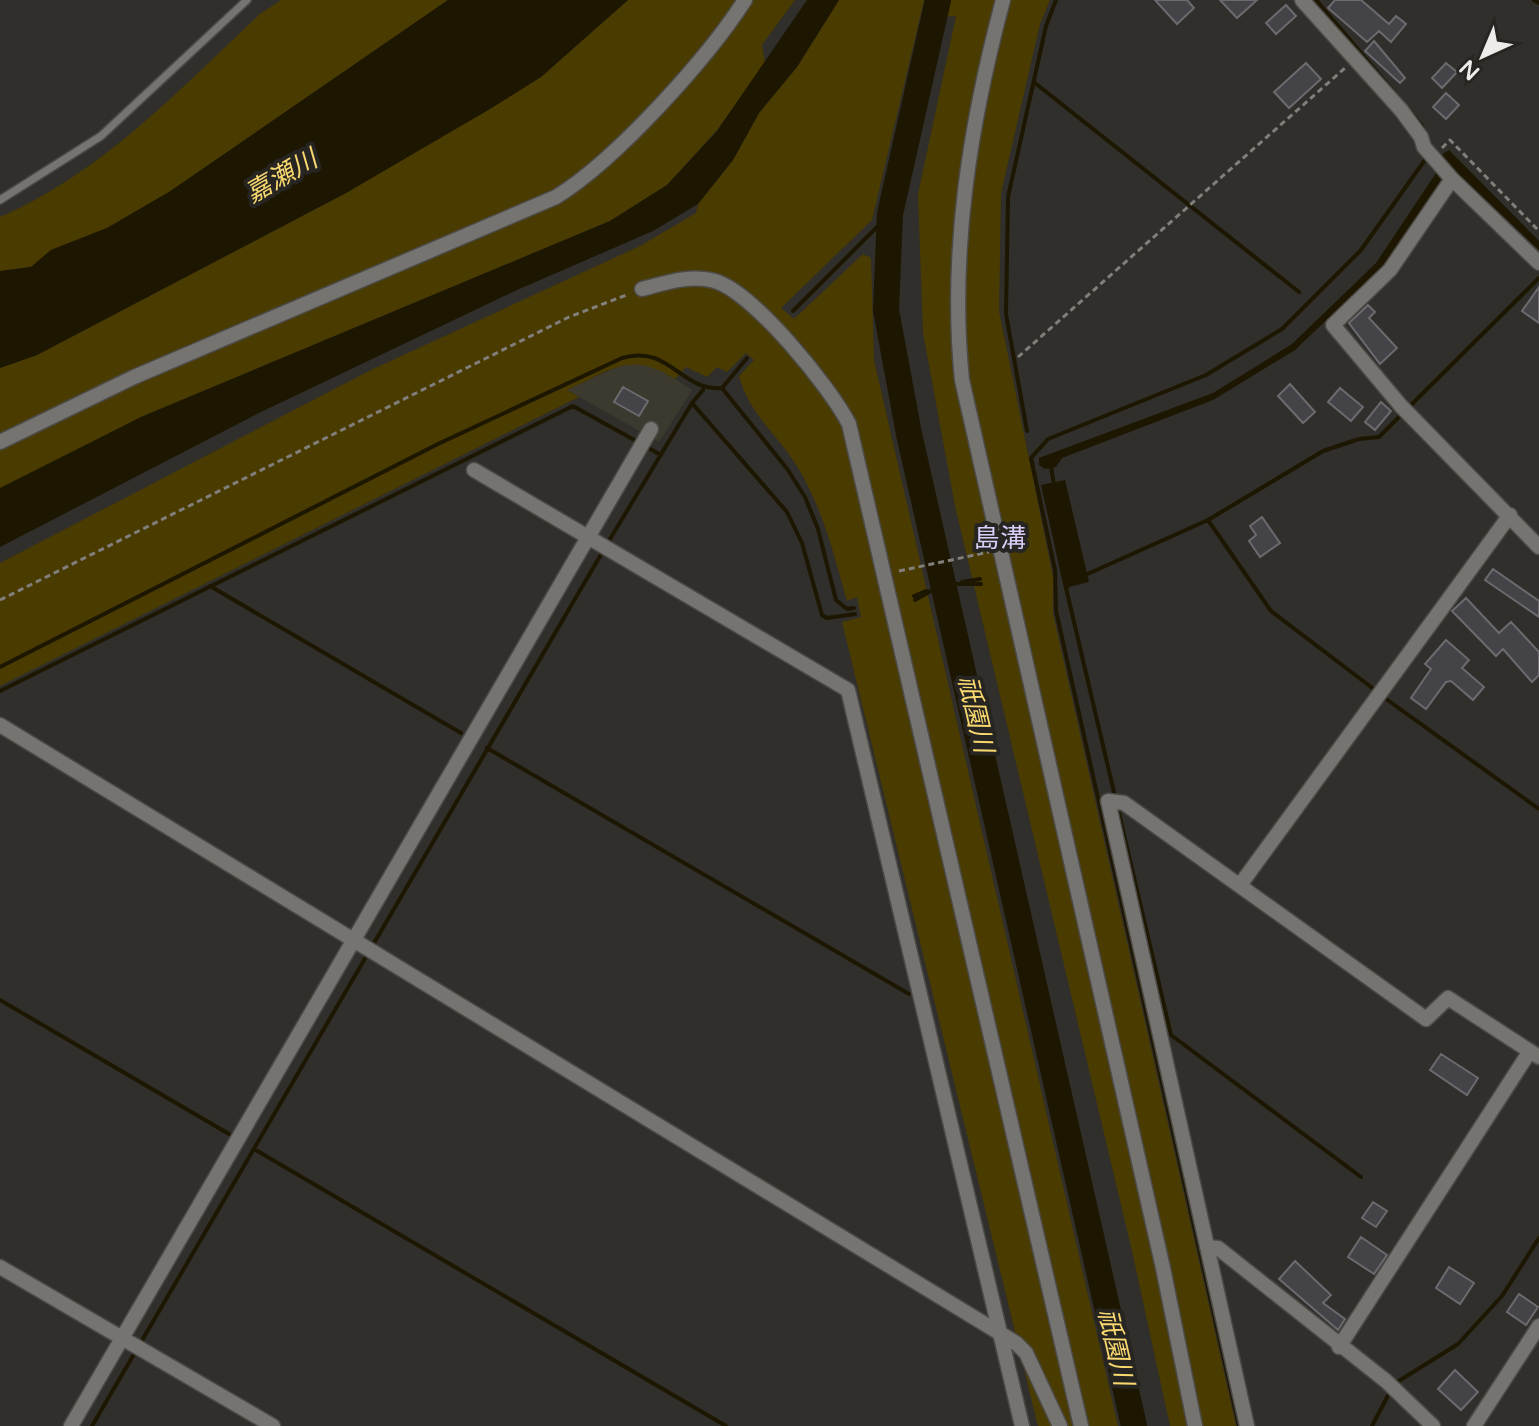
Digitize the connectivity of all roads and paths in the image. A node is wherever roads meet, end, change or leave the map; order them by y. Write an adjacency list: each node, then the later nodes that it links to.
1 (247, 0): 8 (lane)
2 (745, 0): 14 (street)
3 (1003, 0): 19 (street)
4 (1302, 0): 5 (street)
5 (1355, 59): 6 (street); 12 (path)
6 (1429, 152): 7 (street); 9 (path)
7 (1452, 179): 10 (street); 16 (street)
8 (0, 200)
9 (1539, 231)
10 (1539, 263)
11 (642, 289): 20 (street); 21 (path)
12 (1018, 357)
13 (651, 429): 17 (street)
14 (0, 442)
15 (474, 470): 17 (street)
16 (1510, 515): 18 (street); 23 (street)
17 (590, 538): 24 (street); 29 (street)
18 (1539, 547)
19 (1000, 549): 20 (path); 37 (street)
20 (884, 575): 36 (street)
21 (0, 600)
22 (0, 725): 24 (street)
23 (1240, 885): 25 (street); 26 (street)
24 (355, 937): 29 (street); 30 (street)
25 (1534, 1054): 31 (street)
26 (1207, 1247): 31 (street); 38 (street)
27 (0, 1267): 30 (street)
28 (1539, 1326): 40 (street)
29 (1000, 1333): 34 (street); 35 (street)
30 (122, 1338): 32 (street); 33 (street)
31 (1339, 1347): 39 (street)
32 (71, 1426)
33 (273, 1426)
34 (1022, 1426)
35 (1060, 1426)
36 (1081, 1426)
37 (1195, 1426)
38 (1247, 1426)
39 (1433, 1426)
40 (1474, 1426)

